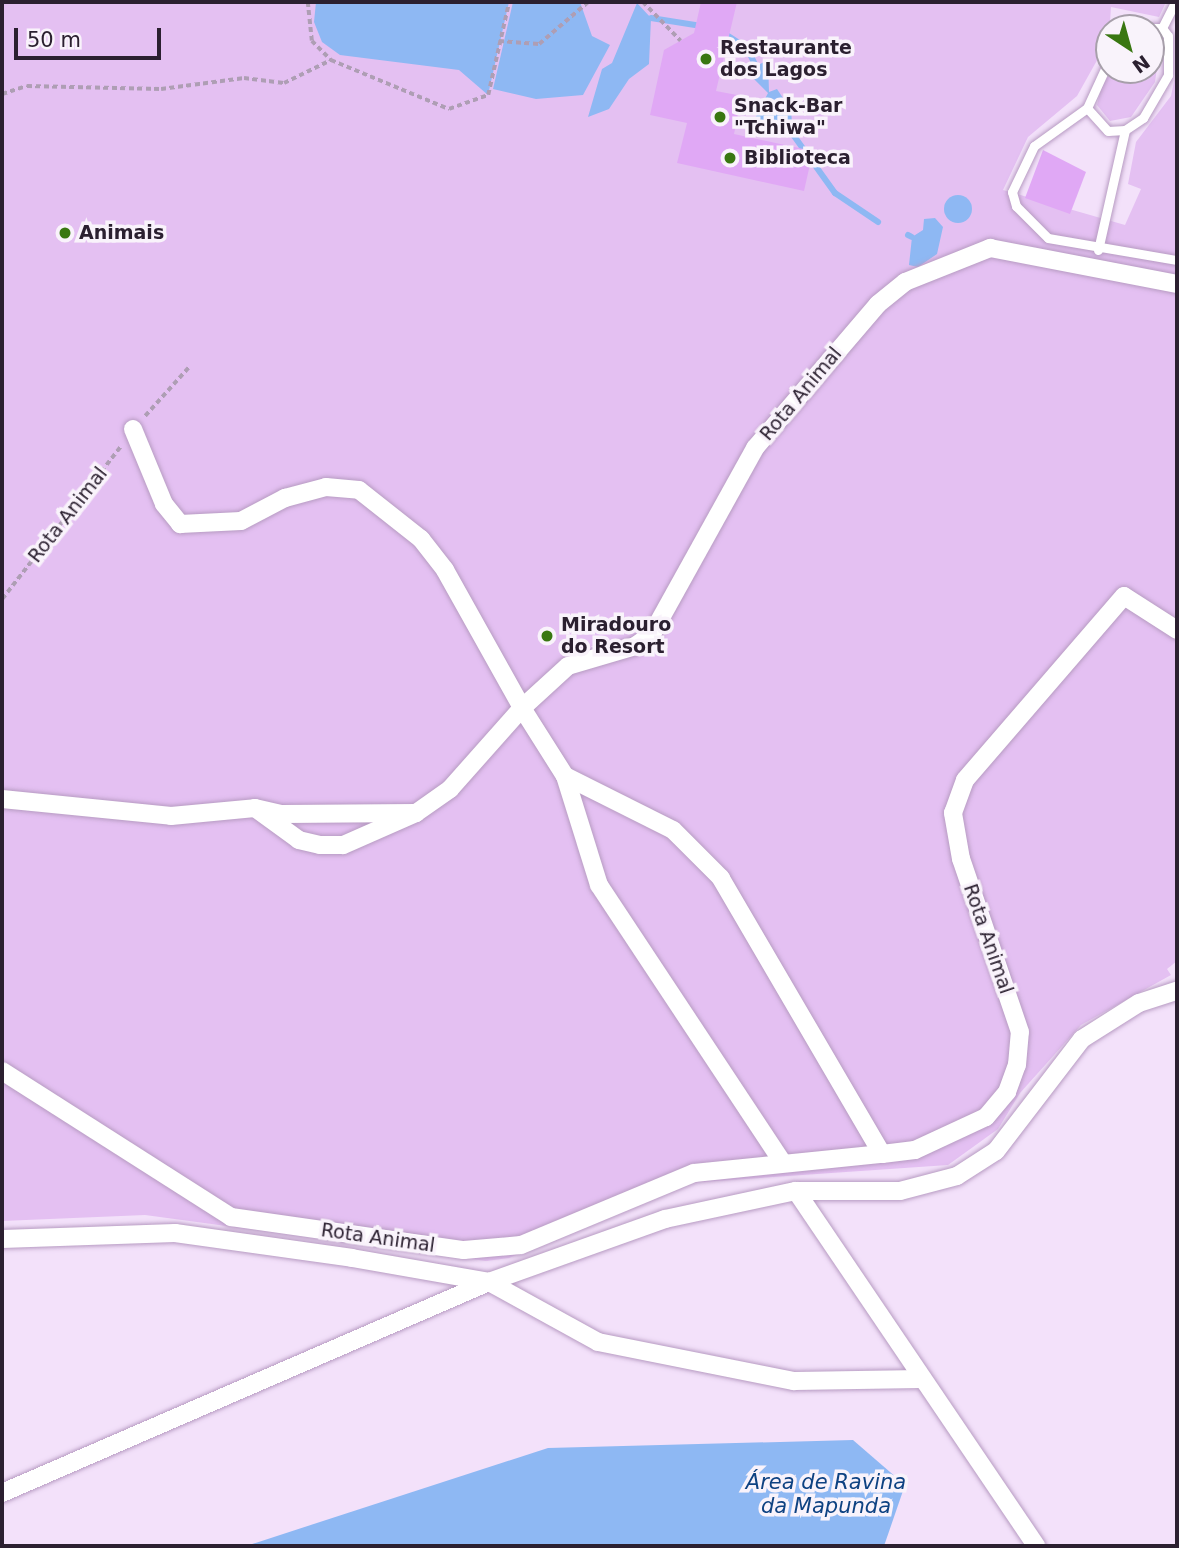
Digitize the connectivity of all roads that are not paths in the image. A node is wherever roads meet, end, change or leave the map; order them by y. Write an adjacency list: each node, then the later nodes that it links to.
1 (1175, 2): 2 (lane)
2 (1165, 22)
3 (1165, 36): 4 (lane)
4 (1165, 80)
5 (1098, 84): 7 (lane)
6 (1163, 84): 8 (lane)
7 (1087, 108): 8 (lane); 9 (lane)
8 (1125, 130): 9 (lane)
9 (1098, 250): 10 (lane)
10 (1177, 260)
11 (1177, 284): 14 (street, Rota Animal)
12 (133, 429): 14 (street)
13 (1177, 630): 21 (street, Rota Animal)
14 (522, 708): 15 (street); 18 (street, Rota Animal)
15 (565, 776): 21 (street); 22 (street)
16 (2, 799): 17 (street)
17 (255, 808): 18 (street); 18 (street, Rota Animal)
18 (416, 813)
19 (1177, 991): 23 (street)
20 (2, 1071): 22 (street, Rota Animal)
21 (881, 1154): 22 (street, Rota Animal)
22 (782, 1162)
23 (796, 1191): 25 (street); 26 (street)
24 (2, 1238): 25 (street)
25 (489, 1282): 26 (street); 27 (street)
26 (920, 1379): 28 (street)
27 (2, 1493)
28 (1036, 1546)

